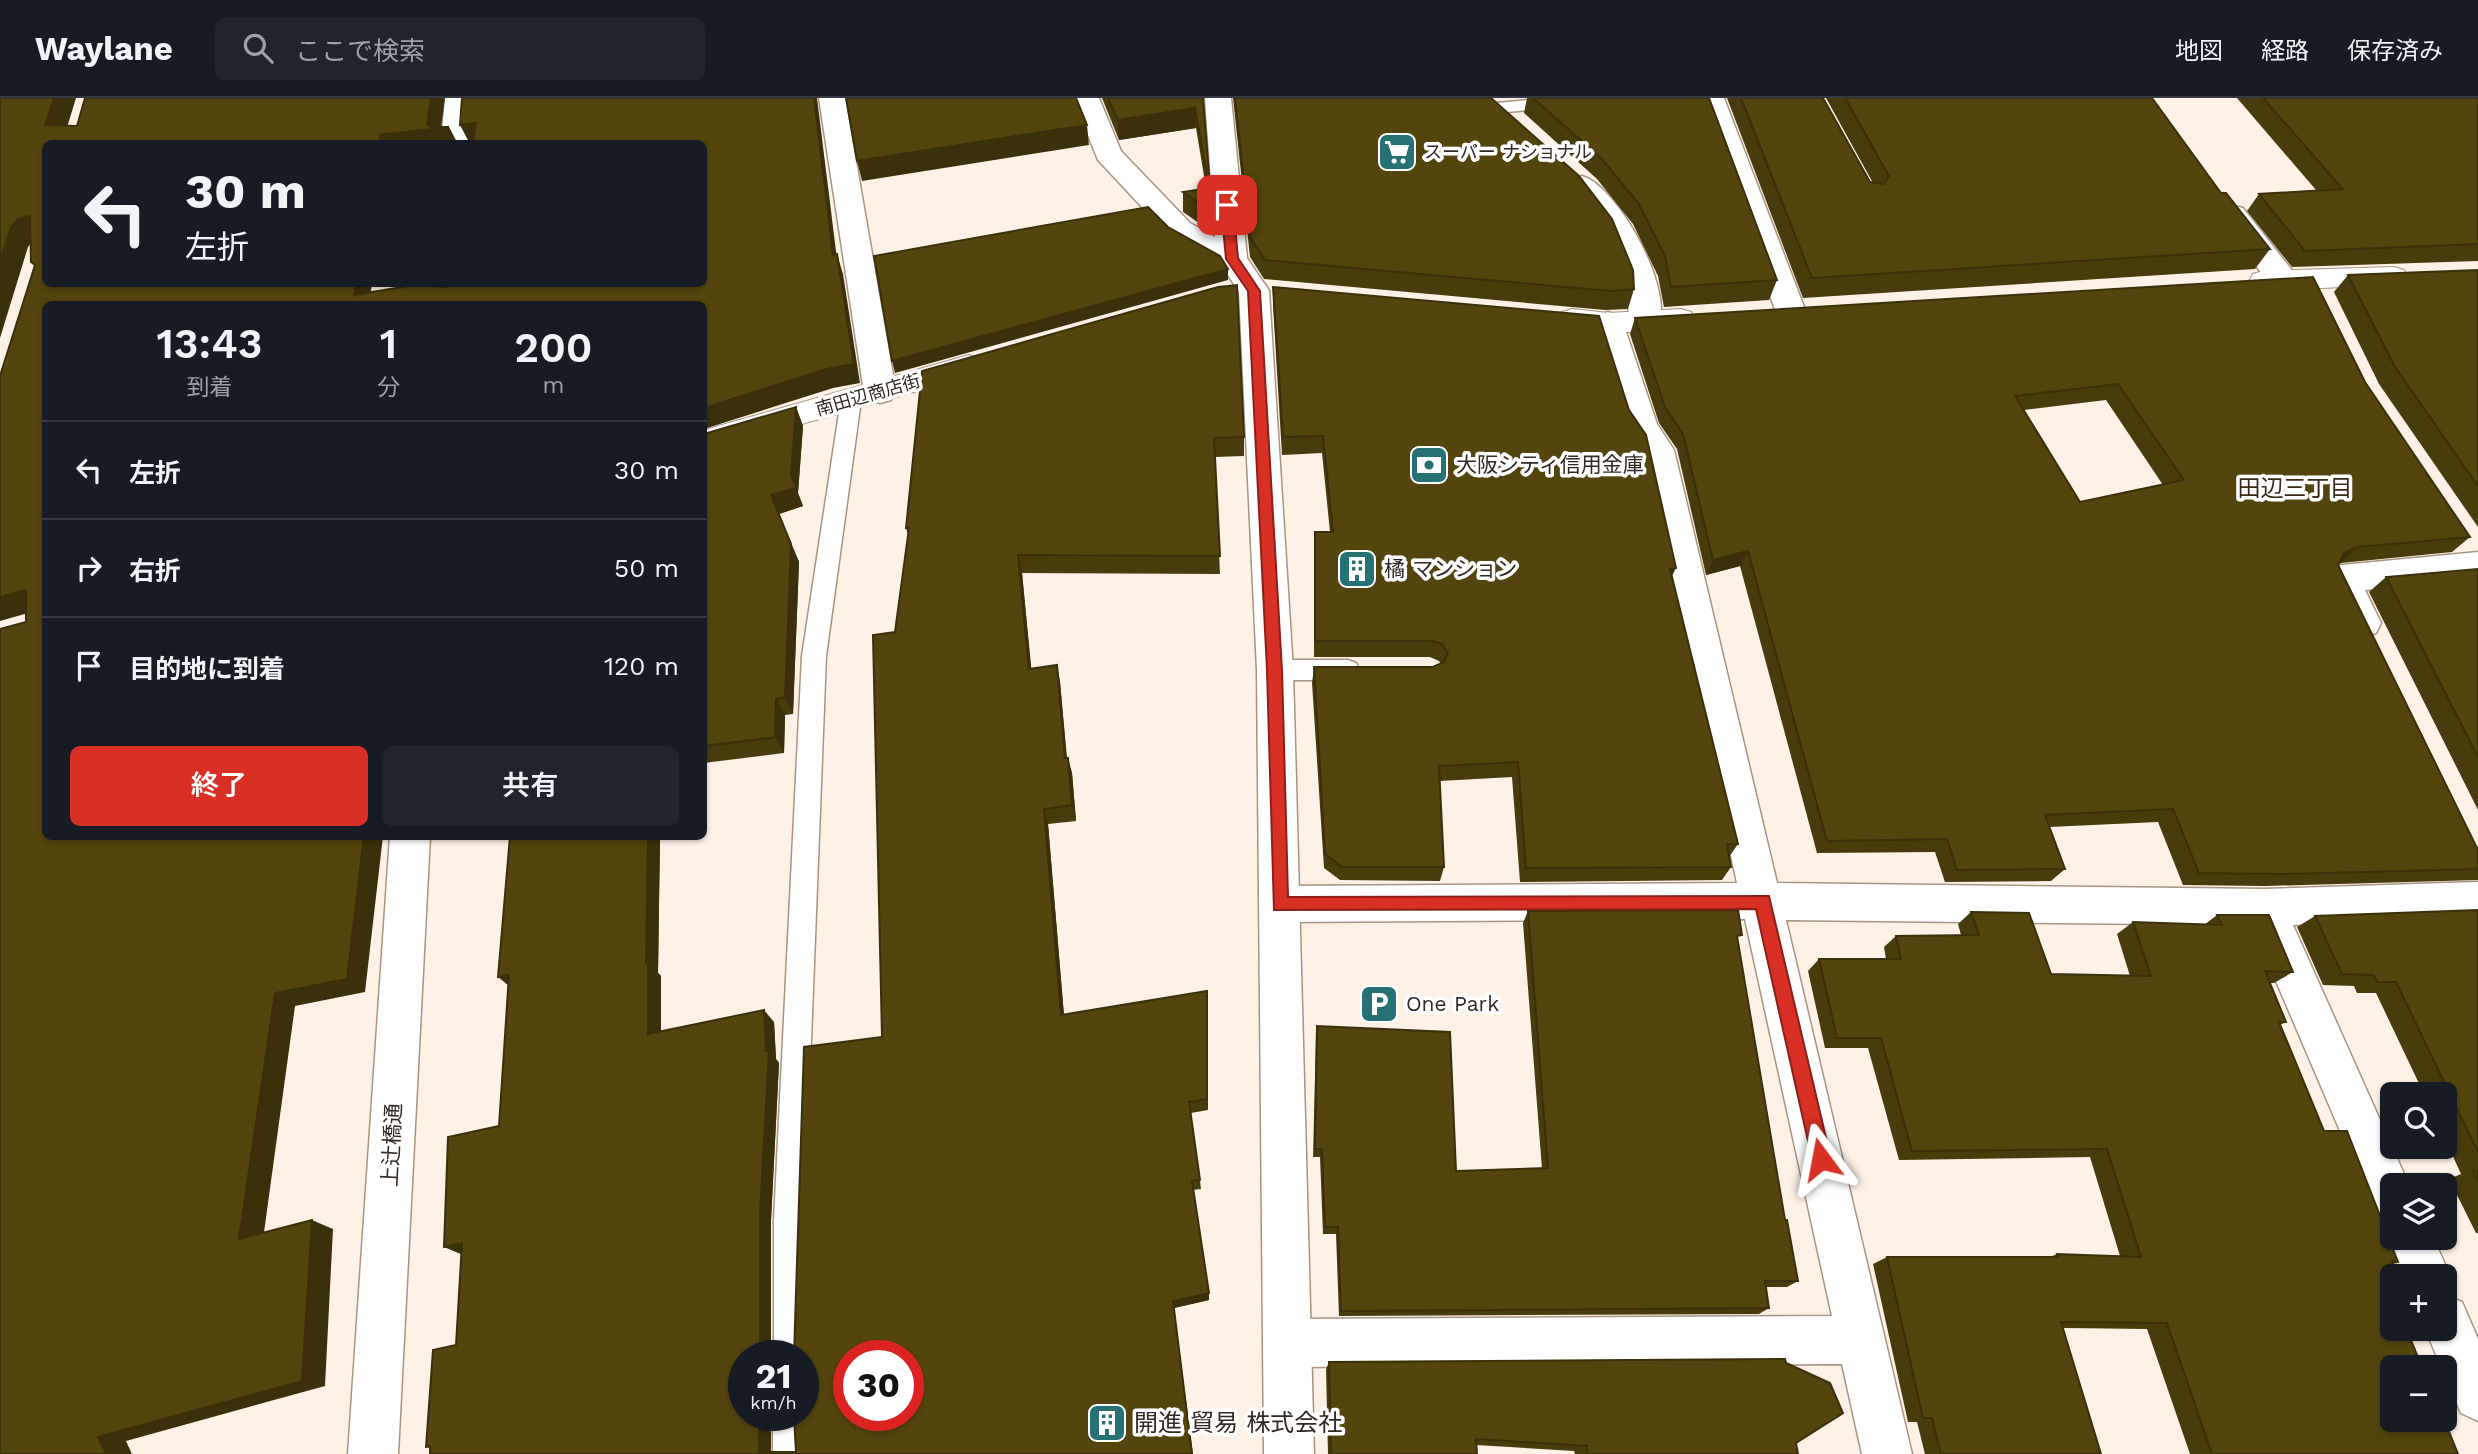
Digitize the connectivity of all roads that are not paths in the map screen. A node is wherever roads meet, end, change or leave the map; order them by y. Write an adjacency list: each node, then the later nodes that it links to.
1 (458, 98): 9 (street)
2 (832, 98): 21 (street)
3 (1086, 98): 12 (street)
4 (1218, 98): 12 (street)
5 (1607, 98): 7 (lane)
6 (1711, 98): 16 (street)
7 (1495, 103): 8 (street)
8 (1526, 134)
9 (455, 140)
10 (1565, 169): 19 (street)
11 (2216, 194): 15 (street)
12 (1232, 259): 26 (street)
13 (2414, 277): 15 (street)
14 (2229, 283): 15 (street)
15 (2305, 287)
16 (1792, 312)
17 (1540, 316): 19 (street)
18 (1712, 317): 19 (street)
19 (1627, 322): 29 (street)
20 (997, 358): 21 (street, 南田辺商店街)
21 (880, 391): 22 (street, 南田辺商店街)
22 (851, 400): 23 (street, 南田辺商店街); 34 (lane)
23 (707, 440)
24 (2473, 553): 25 (street)
25 (2377, 651)
26 (1275, 670): 27 (lane); 31 (street)
27 (1365, 670)
28 (410, 840): 40 (street, 上辻橋通)
29 (1763, 901): 31 (street); 32 (street); 35 (street)
30 (2478, 901): 32 (street)
31 (1280, 904): 37 (street)
32 (2265, 907): 33 (street)
33 (2381, 1173)
34 (789, 1340)
35 (1862, 1340): 37 (street); 43 (street)
36 (2454, 1341): 38 (street)
37 (1288, 1343): 42 (street)
38 (2478, 1396)
39 (789, 1431): 41 (lane)
40 (373, 1454)
41 (789, 1454)
42 (1289, 1454)
43 (1887, 1454)

